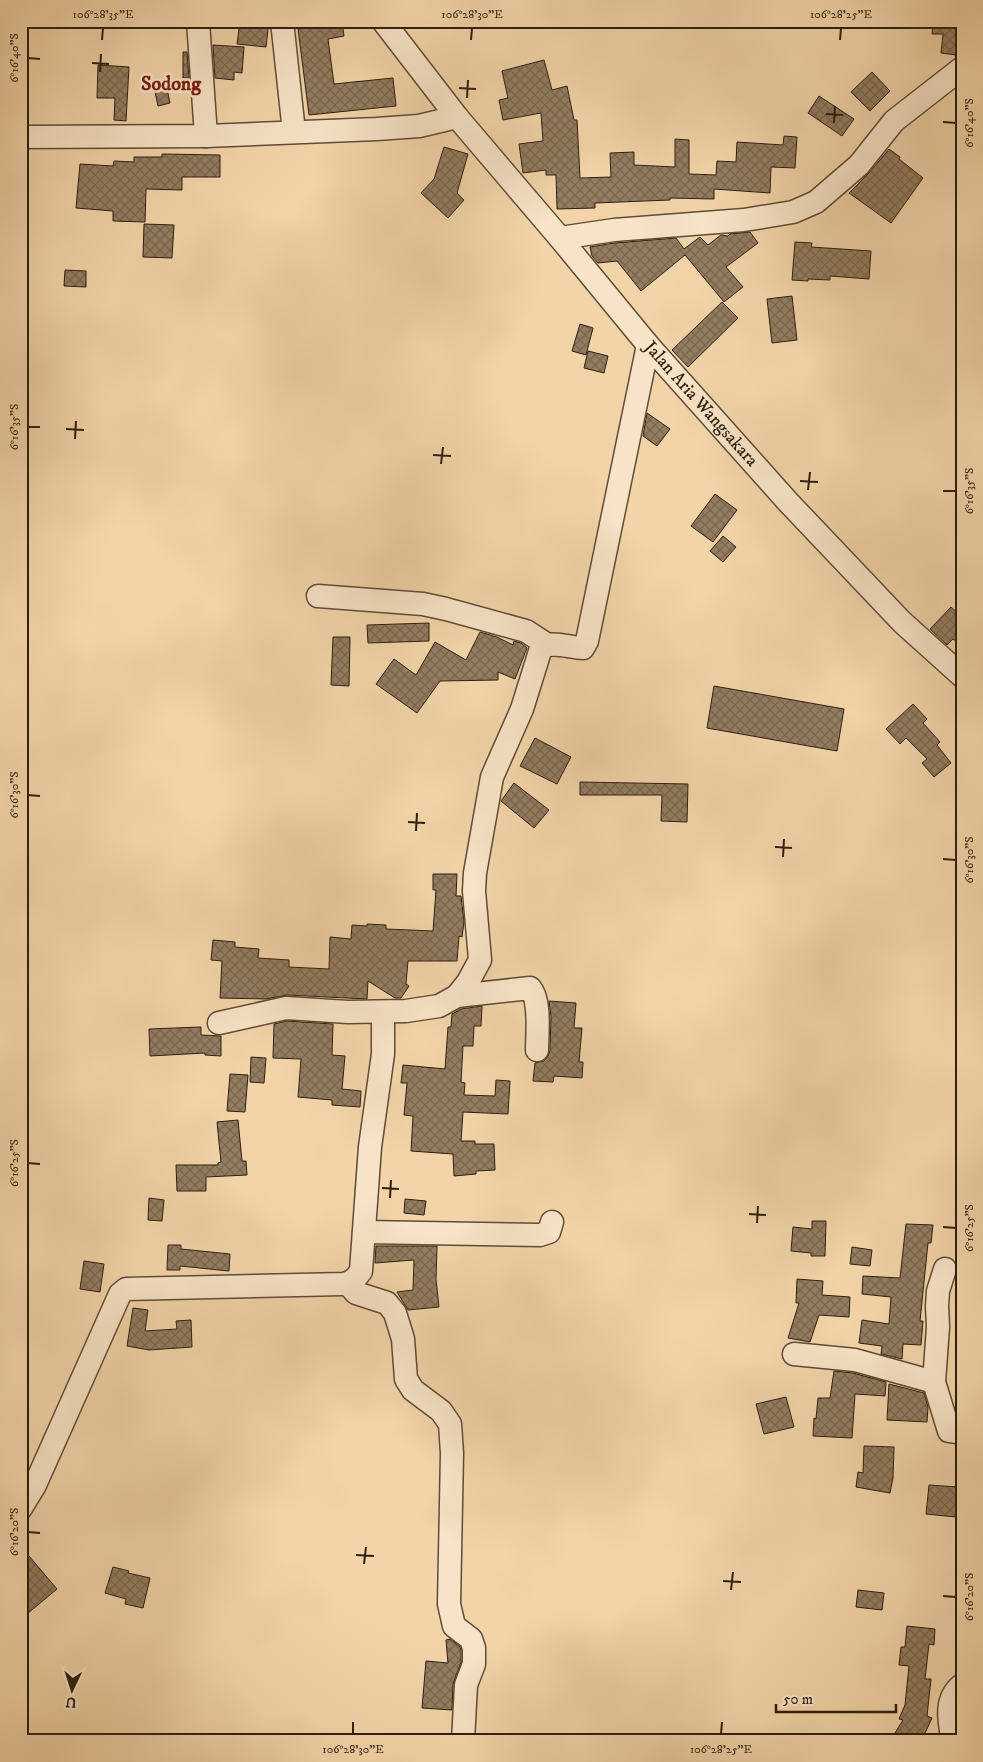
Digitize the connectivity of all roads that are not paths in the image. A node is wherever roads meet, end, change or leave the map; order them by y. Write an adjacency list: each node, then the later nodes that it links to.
1 (198, 21): 7 (street)
2 (282, 21): 6 (street)
3 (383, 21): 5 (street, Jalan Aria Wangsakara)
4 (962, 68): 9 (street)
5 (457, 117): 6 (street); 9 (street, Jalan Aria Wangsakara)
6 (294, 132): 7 (street)
7 (206, 136): 8 (street)
8 (21, 137)
9 (560, 238): 10 (street, Jalan Aria Wangsakara)
10 (648, 346): 12 (street); 13 (street, Jalan Aria Wangsakara)
11 (318, 596): 12 (street)
12 (546, 644): 14 (street)
13 (962, 676)
14 (457, 996): 15 (street); 17 (street)
15 (383, 1012): 16 (street); 19 (street)
16 (219, 1023)
17 (537, 1050)
18 (552, 1222): 19 (street)
19 (364, 1232): 21 (street)
20 (945, 1269): 23 (street)
21 (348, 1284): 25 (street); 27 (street)
22 (794, 1354): 23 (street)
23 (934, 1382): 24 (street)
24 (962, 1433)
25 (21, 1508)
26 (962, 1685): 28 (street)
27 (464, 1741)
28 (953, 1741)

